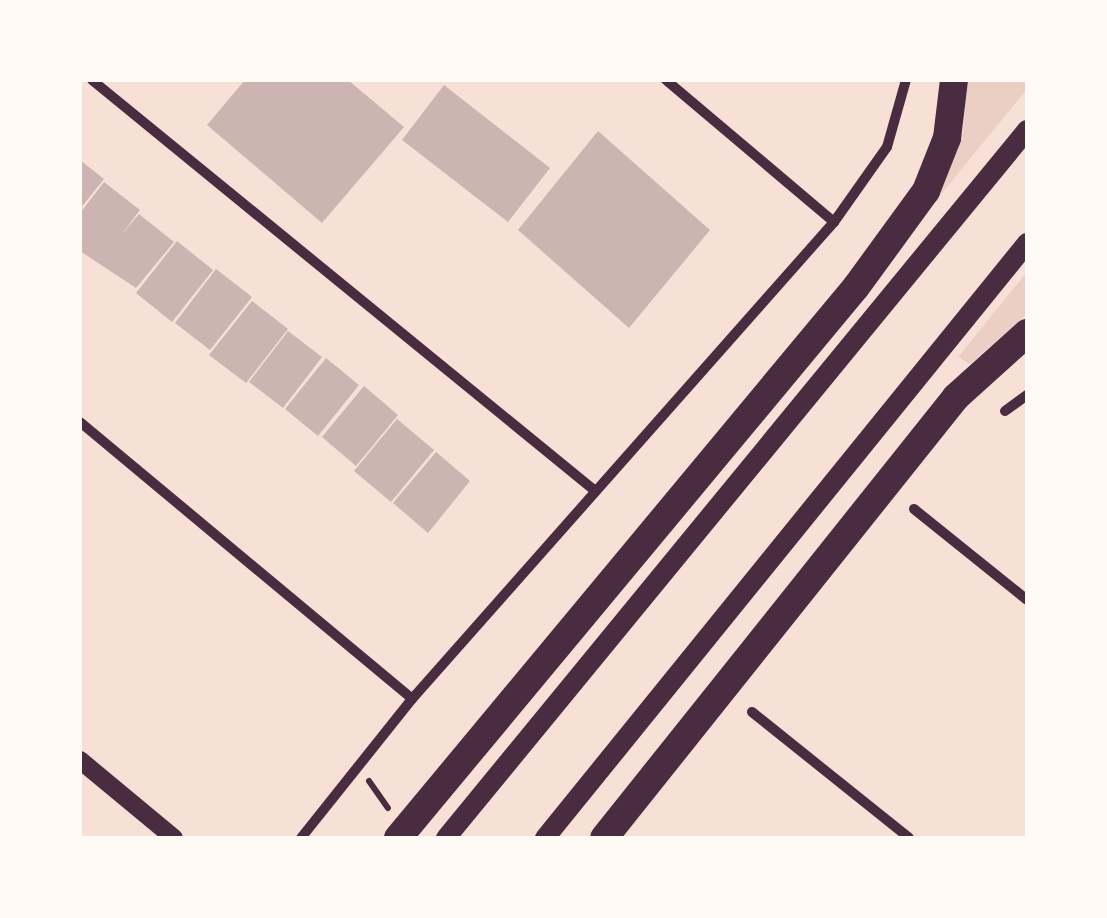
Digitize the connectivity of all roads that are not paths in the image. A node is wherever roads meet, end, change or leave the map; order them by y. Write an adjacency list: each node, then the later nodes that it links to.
1 (92, 80): 12 (street)
2 (666, 80): 6 (street)
3 (906, 80): 6 (street)
4 (954, 80): 20 (highway)
5 (1027, 130): 21 (main road)
6 (834, 222): 12 (street)
7 (1027, 243): 22 (main road)
8 (1027, 334): 23 (highway)
9 (1027, 395): 10 (street)
10 (1006, 411)
11 (80, 422): 15 (street)
12 (594, 490): 15 (street)
13 (914, 509): 14 (street)
14 (1027, 600)
15 (412, 699): 19 (street)
16 (752, 712): 24 (street)
17 (80, 760): 18 (street)
18 (174, 838)
19 (302, 838)
20 (398, 838)
21 (446, 838)
22 (545, 838)
23 (604, 838)
24 (909, 838)

